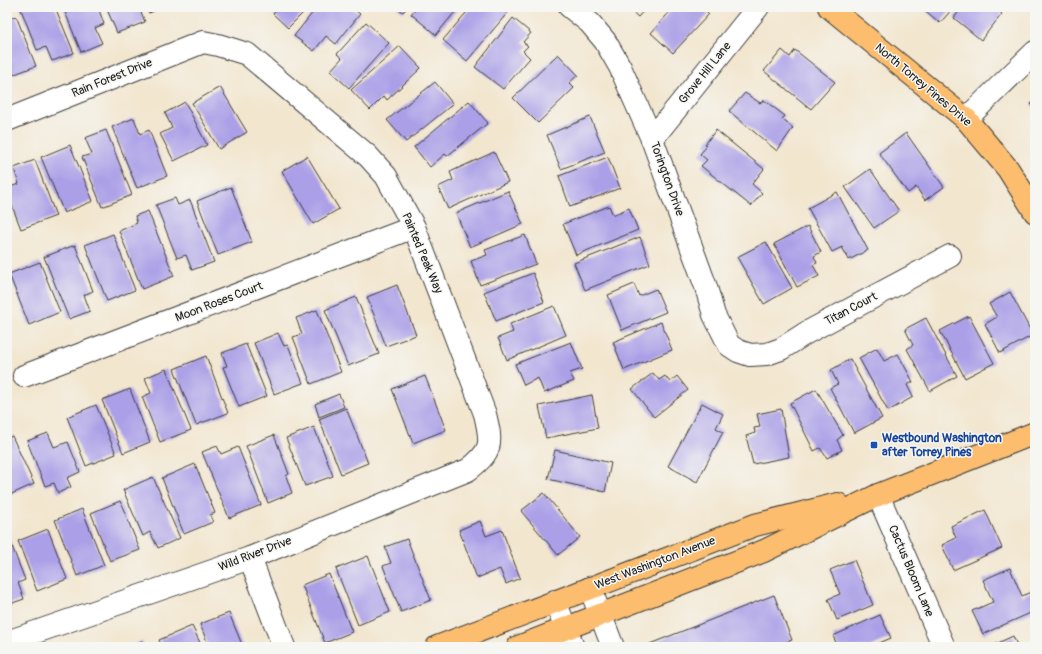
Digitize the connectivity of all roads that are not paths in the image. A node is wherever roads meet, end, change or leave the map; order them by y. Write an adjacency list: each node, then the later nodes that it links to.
1 (570, 7): 8 (street, Torington Drive)
2 (758, 7): 8 (street, Grove Hill Lane)
3 (829, 7): 6 (main road, North Torrey Pines Drive)
4 (218, 45): 7 (street, Rain Forest Drive); 10 (street, Painted Peak Way)
5 (1035, 52): 6 (street)
6 (966, 119): 9 (main road, North Torrey Pines Drive)
7 (7, 120)
8 (652, 139): 12 (street, Torington Drive)
9 (1035, 212)
10 (414, 227): 13 (street, Moon Roses Court); 15 (street, Painted Peak Way)
11 (950, 256): 12 (street, Titan Court)
12 (750, 355)
13 (24, 376)
14 (1035, 433): 16 (main road, West Washington Avenue)
15 (490, 444): 17 (street, Wild River Drive)
16 (878, 494): 18 (main road, West Washington Avenue); 20 (main road, West Washington Avenue); 27 (street, Cactus Bloom Lane)
17 (250, 558): 22 (street, Wild River Drive); 23 (street)
18 (590, 588): 19 (main road, West Washington Avenue); 20 (street)
19 (555, 601): 21 (street); 24 (main road, West Washington Avenue)
20 (600, 616): 21 (main road, West Washington Avenue); 26 (street)
21 (569, 638): 25 (main road, West Washington Avenue)
22 (7, 642)
23 (284, 647)
24 (437, 647)
25 (518, 647)
26 (613, 647)
27 (944, 647)

